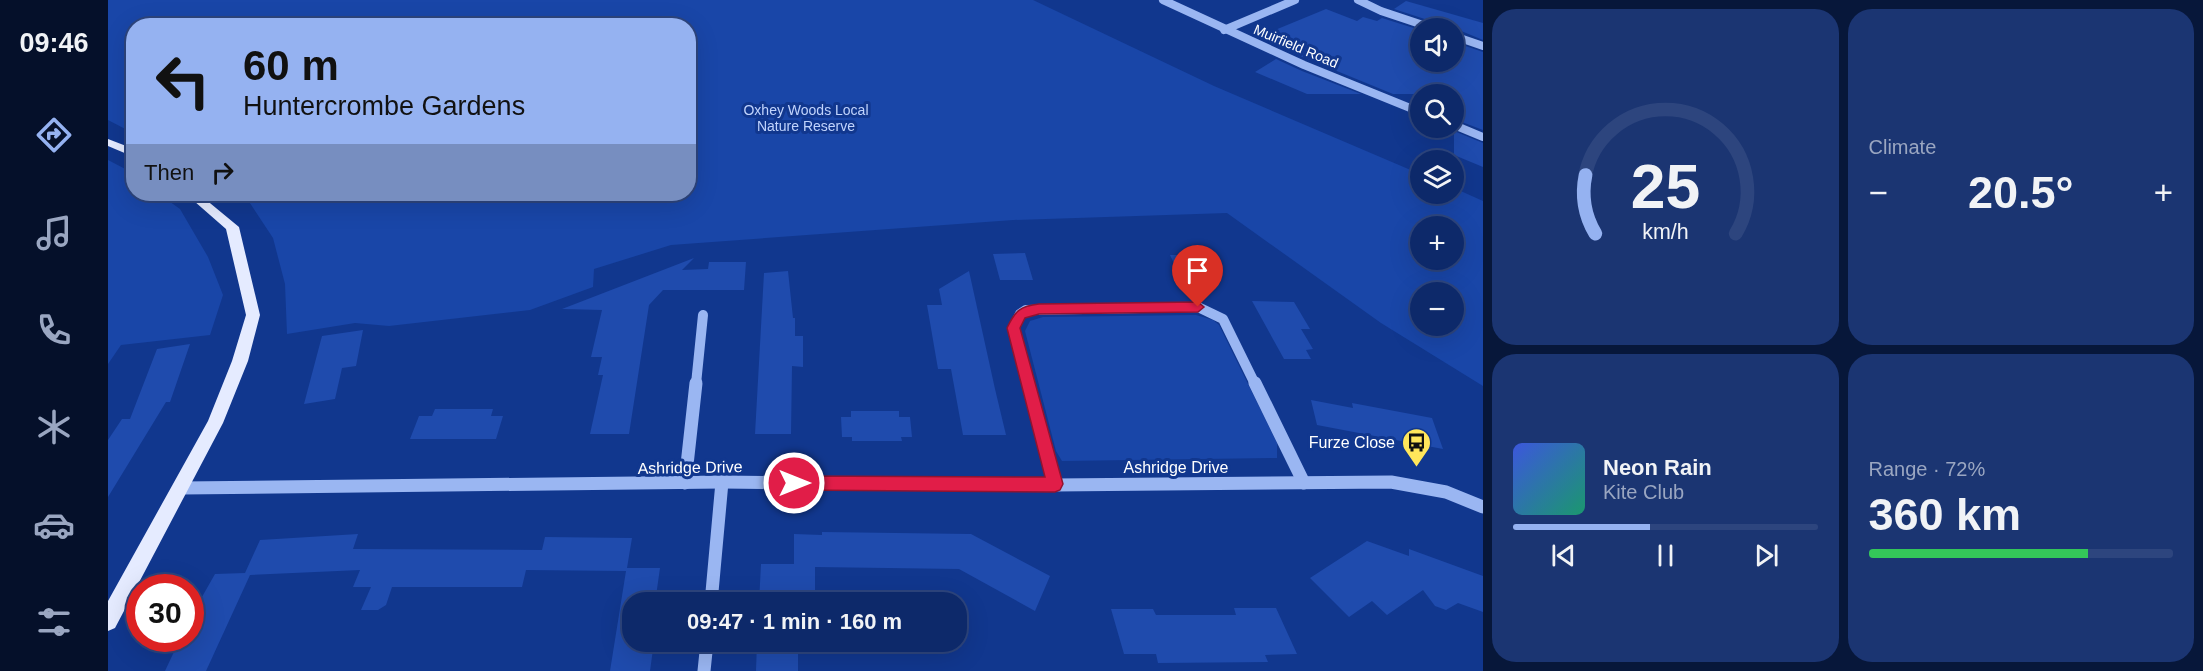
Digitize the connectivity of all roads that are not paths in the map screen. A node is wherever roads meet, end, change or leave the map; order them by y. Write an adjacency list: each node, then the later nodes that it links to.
1 (1163, 0): 5 (street, Muirfield Road)
2 (1295, 0): 5 (street)
3 (1358, 0): 4 (street)
4 (1410, 21)
5 (1224, 30): 8 (street, Muirfield Road)
6 (1464, 39): 7 (street)
7 (1483, 46)
8 (1410, 108)
9 (1464, 129): 10 (street)
10 (1483, 136)
11 (108, 142): 12 (main road)
12 (126, 150)
13 (200, 201): 19 (main road)
14 (703, 315): 16 (street)
15 (722, 482): 16 (street, Ashridge Drive); 18 (street, Ashridge Drive); 21 (street)
16 (685, 483): 19 (street, Ashridge Drive)
17 (1304, 483): 18 (street, Ashridge Drive); 18 (street); 20 (street, Ashridge Drive)
18 (1055, 484)
19 (182, 488): 22 (main road)
20 (1483, 507)
21 (712, 592)
22 (108, 621)
23 (706, 652): 24 (street)
24 (704, 671)

